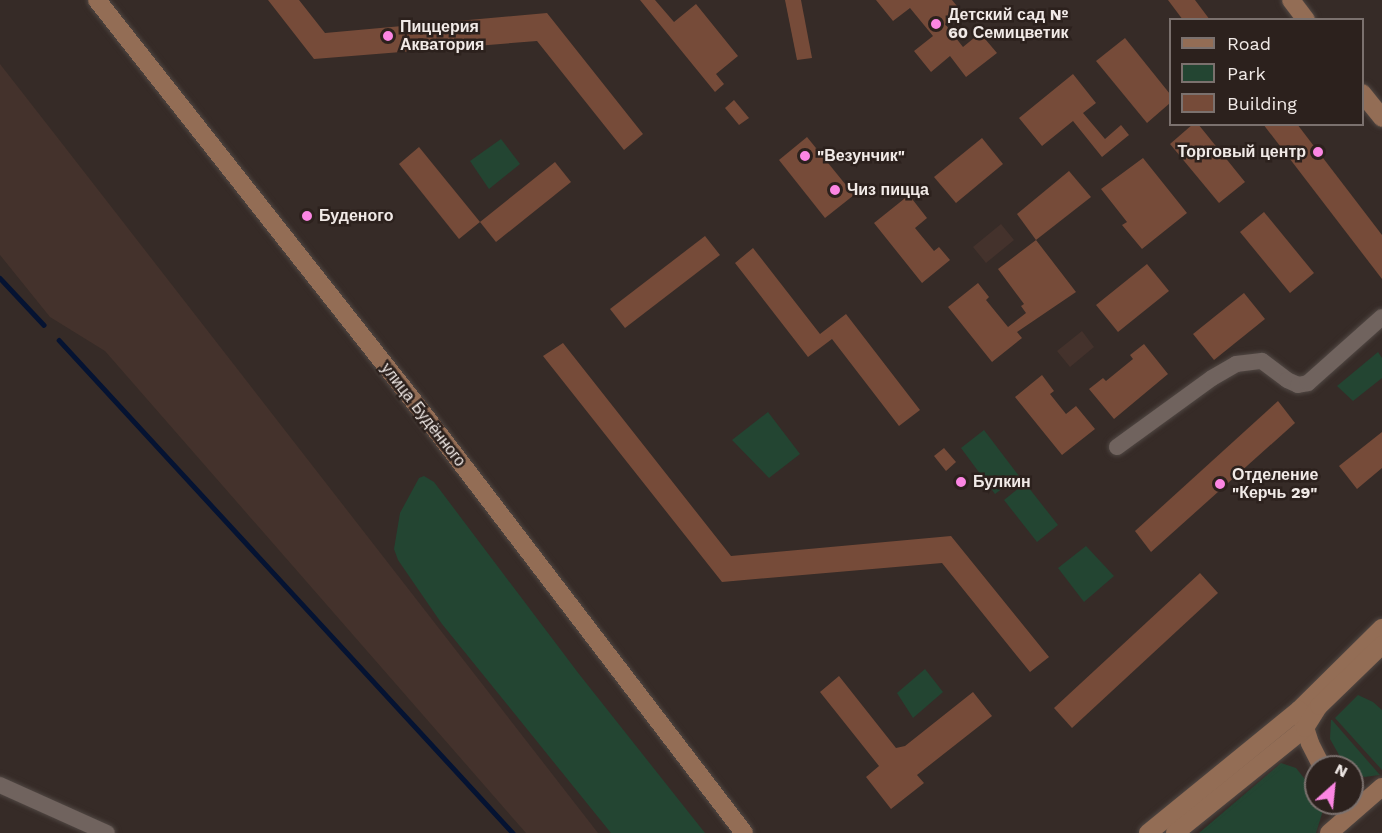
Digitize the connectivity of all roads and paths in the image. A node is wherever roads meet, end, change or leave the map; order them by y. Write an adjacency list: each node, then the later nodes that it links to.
1 (97, 0): 18 (main road, улица Будённого)
2 (1291, 0): 3 (main road)
3 (1304, 18)
4 (1364, 96): 5 (main road)
5 (1382, 118)
6 (1382, 317): 7 (street)
7 (1117, 447)
8 (1382, 628): 10 (main road)
9 (1382, 645): 11 (main road)
10 (1299, 710): 11 (main road); 19 (main road)
11 (1305, 728): 12 (main road); 20 (main road)
12 (1317, 755)
13 (0, 784): 17 (street)
14 (1382, 787): 15 (main road)
15 (1364, 799)
16 (1344, 815): 21 (main road)
17 (107, 833)
18 (744, 833)
19 (1148, 833)
20 (1175, 833)
21 (1329, 833)

